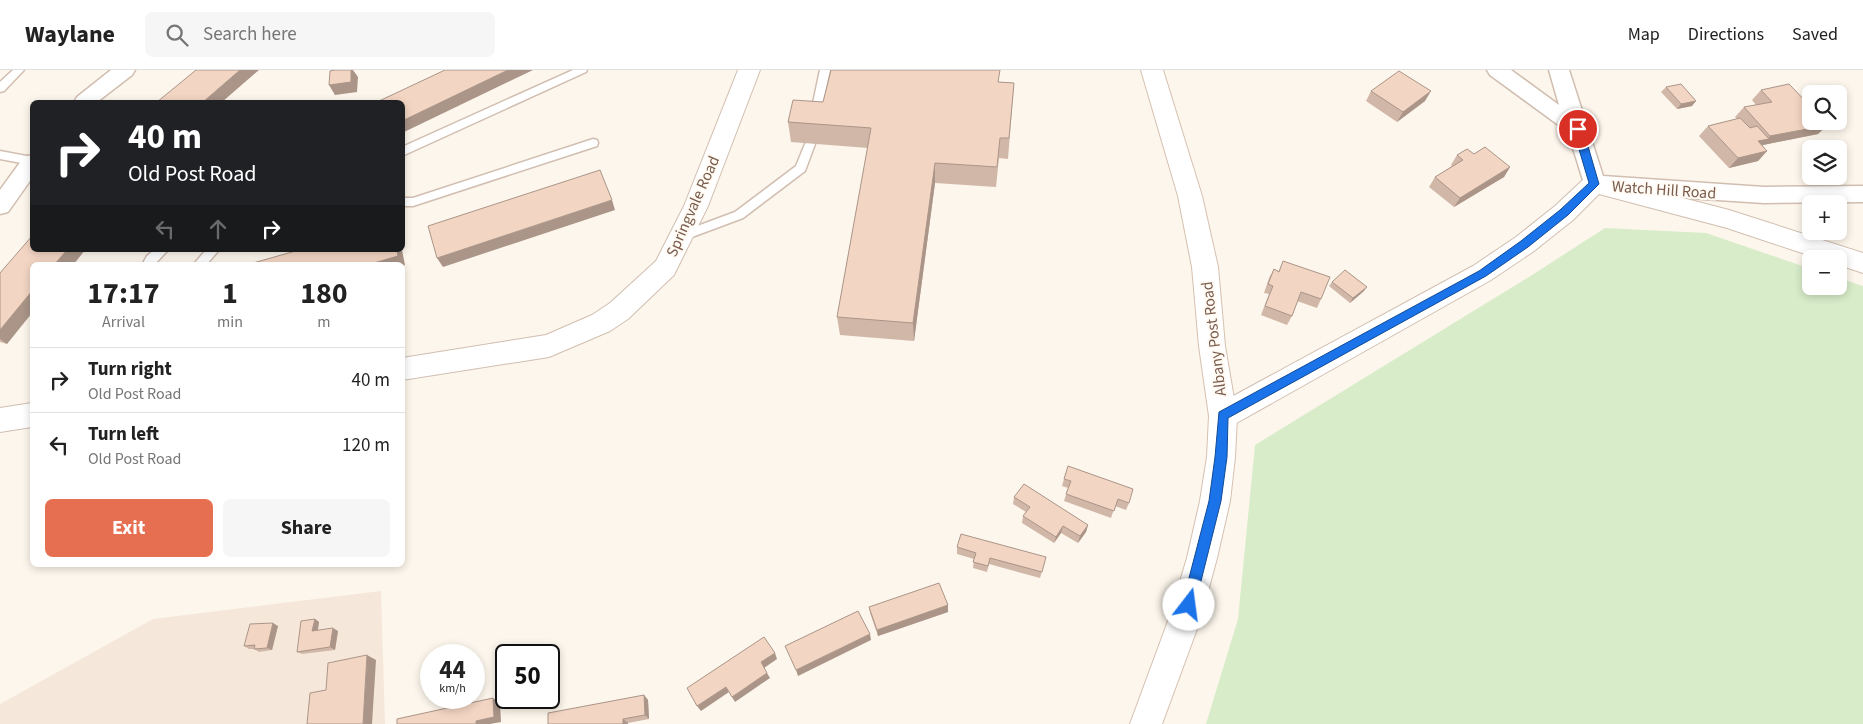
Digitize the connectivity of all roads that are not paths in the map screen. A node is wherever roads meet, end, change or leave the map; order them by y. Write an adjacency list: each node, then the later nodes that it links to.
1 (19, 70): 9 (lane)
2 (125, 70): 10 (street)
3 (581, 70): 15 (lane)
4 (749, 70): 23 (street, Springvale Road)
5 (825, 70): 11 (lane)
6 (1152, 70): 31 (street, Albany Post Road)
7 (1497, 70): 12 (street)
8 (1559, 70): 12 (street)
9 (0, 88)
10 (87, 100)
11 (814, 122)
12 (1578, 129): 19 (street)
13 (593, 143): 21 (lane)
14 (810, 144): 23 (lane)
15 (405, 151)
16 (0, 155): 17 (lane)
17 (30, 162)
18 (30, 165): 22 (street)
19 (1594, 184): 20 (street, Watch Hill Road); 28 (street, Watch Hill Road); 31 (street)
20 (1863, 194)
21 (405, 202)
22 (0, 206)
23 (680, 237): 29 (street, Springvale Road)
24 (159, 252): 26 (lane)
25 (211, 252): 27 (lane)
26 (149, 262)
27 (203, 262)
28 (1863, 263)
29 (405, 369)
30 (30, 415): 32 (street)
31 (1223, 416): 33 (street, Albany Post Road)
32 (0, 420)
33 (1146, 724)

